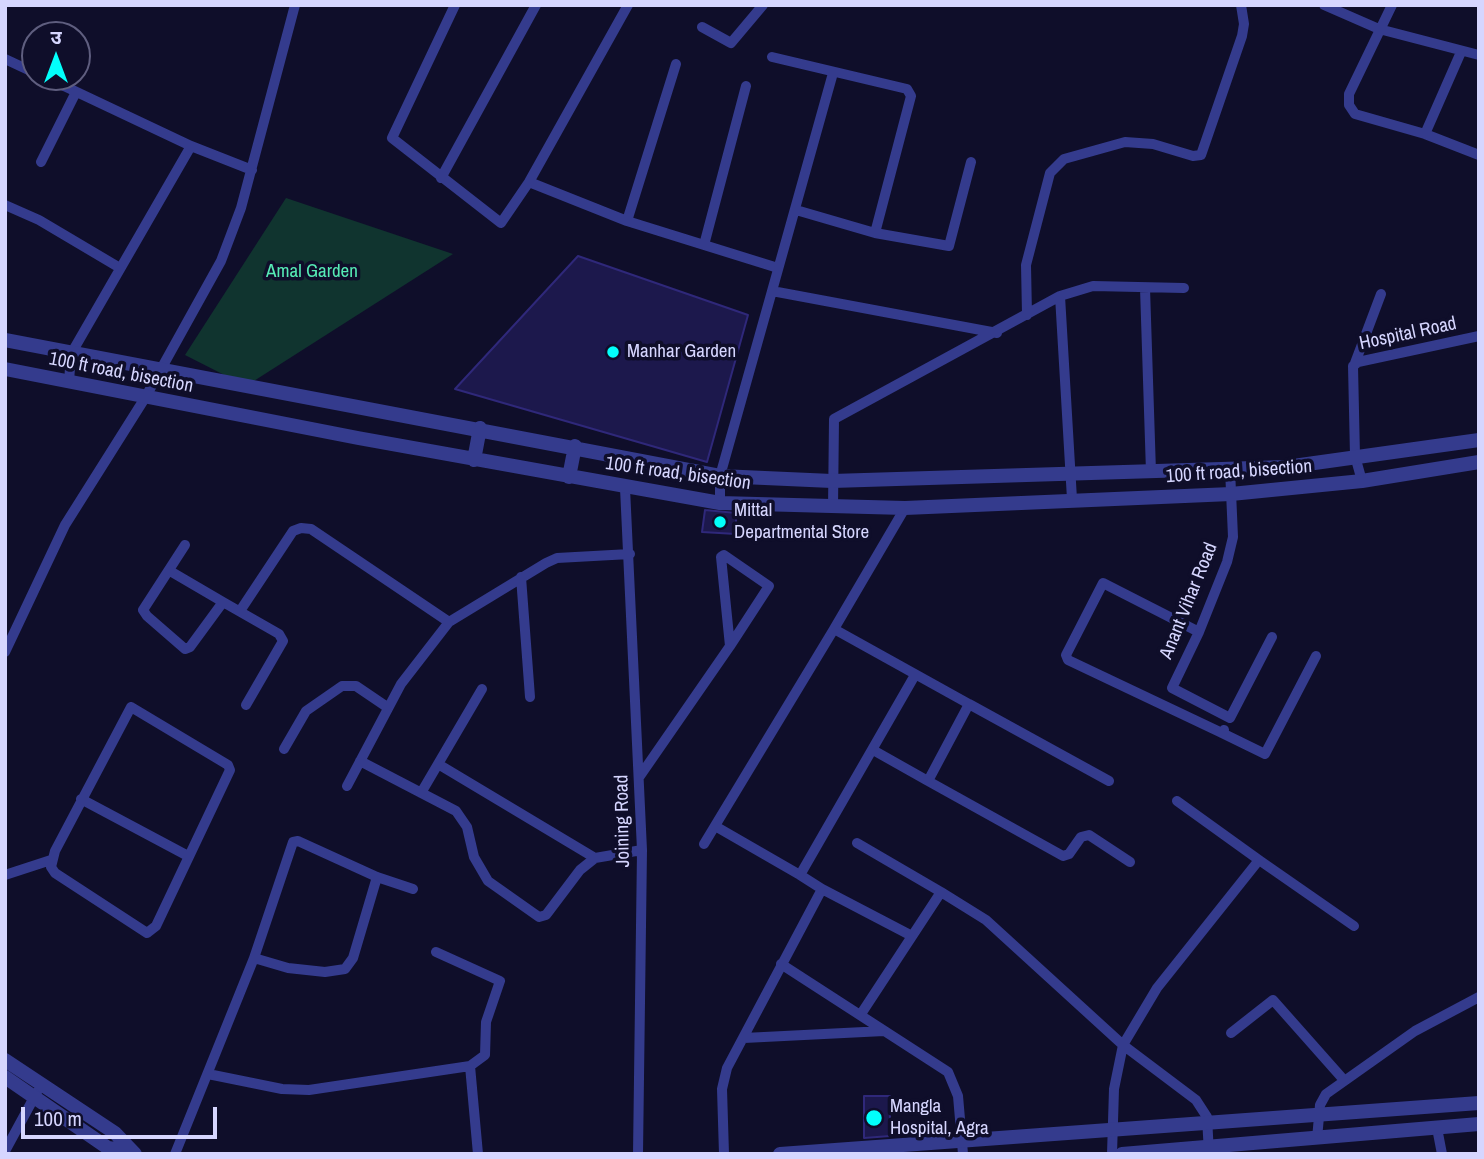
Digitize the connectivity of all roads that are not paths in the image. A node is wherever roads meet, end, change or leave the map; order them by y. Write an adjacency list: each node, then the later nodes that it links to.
1 (295, 5): 25 (street)
2 (455, 5): 26 (street)
3 (536, 5): 26 (street)
4 (628, 5): 27 (street)
5 (763, 5): 9 (street)
6 (1241, 5): 40 (street)
7 (1324, 5): 10 (street)
8 (1392, 5): 10 (street)
9 (702, 27)
10 (1379, 29): 11 (street); 20 (street)
11 (1461, 52): 12 (street); 20 (street)
12 (1479, 55)
13 (772, 57): 17 (street)
14 (5, 59): 16 (street)
15 (676, 64): 30 (street)
16 (21, 66)
17 (833, 73): 29 (street); 31 (street)
18 (746, 86): 32 (street)
19 (76, 92): 21 (street); 23 (street)
20 (1425, 134): 22 (street)
21 (191, 146): 25 (street); 33 (street)
22 (1479, 155)
23 (41, 162)
24 (971, 162): 31 (street)
25 (252, 170): 47 (street)
26 (441, 178): 27 (street)
27 (529, 182): 30 (street)
28 (5, 205): 33 (street)
29 (796, 211): 31 (street); 34 (street)
30 (627, 221): 32 (street)
31 (875, 233)
32 (704, 245): 34 (street)
33 (120, 268): 44 (street)
34 (778, 268): 37 (street)
35 (1144, 288): 36 (street); 39 (street); 57 (street)
36 (1184, 288)
37 (772, 291): 41 (street); 59 (street)
38 (1381, 294): 45 (street)
39 (1060, 296): 40 (street); 58 (street)
40 (1027, 315): 41 (street)
41 (997, 333): 61 (street)
42 (1479, 336): 45 (street, Hospital Road)
43 (5, 340): 44 (street, 100 ft road, bisection)
44 (71, 354): 47 (street, 100 ft road, bisection); 48 (street)
45 (1355, 363): 53 (street, Hospital Road)
46 (5, 369): 48 (street, 100 ft road, bisection)
47 (159, 370): 49 (street); 50 (street, 100 ft road, bisection)
48 (69, 382): 49 (street, 100 ft road, bisection)
49 (145, 398): 54 (street, 100 ft road, bisection); 80 (street)
50 (480, 428): 52 (street, 100 ft road, bisection); 54 (street)
51 (1479, 440): 53 (street, 100 ft road, bisection)
52 (575, 446): 59 (street, 100 ft road, bisection); 60 (street)
53 (1355, 456): 56 (street, 100 ft road, bisection); 62 (street, Hospital Road)
54 (474, 460): 60 (street, 100 ft road, bisection)
55 (1479, 461): 62 (street, 100 ft road, bisection)
56 (1230, 469): 57 (street, 100 ft road, bisection); 64 (street, Anant Vihar Road)
57 (1151, 472): 58 (street, 100 ft road, bisection)
58 (1070, 474): 61 (street, 100 ft road, bisection); 65 (street)
59 (720, 476): 61 (street, 100 ft road, bisection); 66 (street)
60 (569, 477): 63 (street, 100 ft road, bisection)
61 (832, 481): 67 (street)
62 (1362, 481): 64 (street, 100 ft road, bisection)
63 (625, 488): 66 (street, 100 ft road, bisection); 70 (street, Joining Road)
64 (1231, 494): 65 (street, 100 ft road, bisection); 77 (street, Anant Vihar Road)
65 (1072, 499): 68 (street, 100 ft road, bisection)
66 (720, 503): 67 (street, 100 ft road, bisection)
67 (833, 508): 68 (street, 100 ft road, bisection)
68 (905, 508): 76 (street)
69 (185, 545): 71 (street)
70 (630, 554): 72 (street); 94 (street, Joining Road)
71 (170, 571): 73 (street); 73 (street)
72 (521, 577): 75 (street); 84 (street)
73 (223, 602): 74 (street)
74 (240, 611): 75 (street); 86 (street)
75 (449, 622): 87 (street)
76 (834, 629): 82 (street); 101 (street)
77 (1199, 632): 88 (street, Anant Vihar Road); 89 (street)
78 (1272, 636): 88 (street)
79 (730, 646): 79 (street); 94 (street)
80 (5, 653)
81 (1316, 656): 89 (street)
82 (915, 675): 85 (street); 91 (street)
83 (482, 689): 93 (street)
84 (530, 697)
85 (969, 704): 95 (street); 96 (street)
86 (246, 705)
87 (387, 707): 90 (street); 92 (street)
88 (1230, 718): 89 (street)
89 (1222, 733)
90 (284, 749)
91 (873, 750): 95 (street); 111 (street)
92 (360, 761): 97 (street); 98 (street)
93 (438, 764): 98 (street); 106 (street)
94 (640, 776): 104 (street, Joining Road)
95 (928, 780): 109 (street)
96 (1109, 781)
97 (347, 786)
98 (421, 793): 106 (street)
99 (81, 799): 105 (street); 105 (street); 107 (street)
100 (1177, 801): 108 (street)
101 (715, 826): 103 (street); 111 (street)
102 (857, 843): 115 (street)
103 (704, 844)
104 (642, 850): 106 (street); 148 (street, Joining Road)
105 (188, 856): 107 (street)
106 (595, 858)
107 (51, 860): 110 (street)
108 (1259, 860): 116 (street); 126 (street)
109 (1130, 862)
110 (5, 875)
111 (800, 875): 113 (street)
112 (377, 877): 114 (street); 119 (street); 119 (street)
113 (822, 889): 117 (street); 120 (street)
114 (413, 890)
115 (941, 892): 117 (street); 126 (street)
116 (1354, 926)
117 (912, 936): 122 (street)
118 (436, 952): 128 (street)
119 (254, 958): 129 (street)
120 (782, 964): 122 (street); 125 (street)
121 (1479, 997): 131 (street)
122 (861, 1014): 123 (street)
123 (884, 1031): 125 (street); 140 (street)
124 (1231, 1033): 131 (street)
125 (744, 1038): 149 (street)
126 (1123, 1045): 136 (street); 138 (street)
127 (5, 1060): 132 (street)
128 (470, 1066): 129 (street); 147 (street)
129 (208, 1074): 146 (street)
130 (5, 1077): 132 (street)
131 (1343, 1079): 134 (street)
132 (38, 1090): 141 (street); 142 (street); 145 (street)
133 (1479, 1103): 134 (street)
134 (1318, 1114): 136 (street); 139 (street)
135 (1479, 1124): 137 (street)
136 (1209, 1125): 138 (street); 144 (street)
137 (1437, 1128): 139 (street); 153 (street)
138 (1113, 1130): 140 (street); 151 (street)
139 (1317, 1139): 144 (street)
140 (962, 1147): 143 (street)
141 (5, 1151)
142 (106, 1151): 145 (street)
143 (858, 1151): 150 (street)
144 (1210, 1151): 152 (street)
145 (132, 1152)
146 (175, 1154)
147 (478, 1154)
148 (638, 1154)
149 (724, 1154)
150 (780, 1154)
151 (1112, 1154)
152 (1122, 1154)
153 (1442, 1154)

